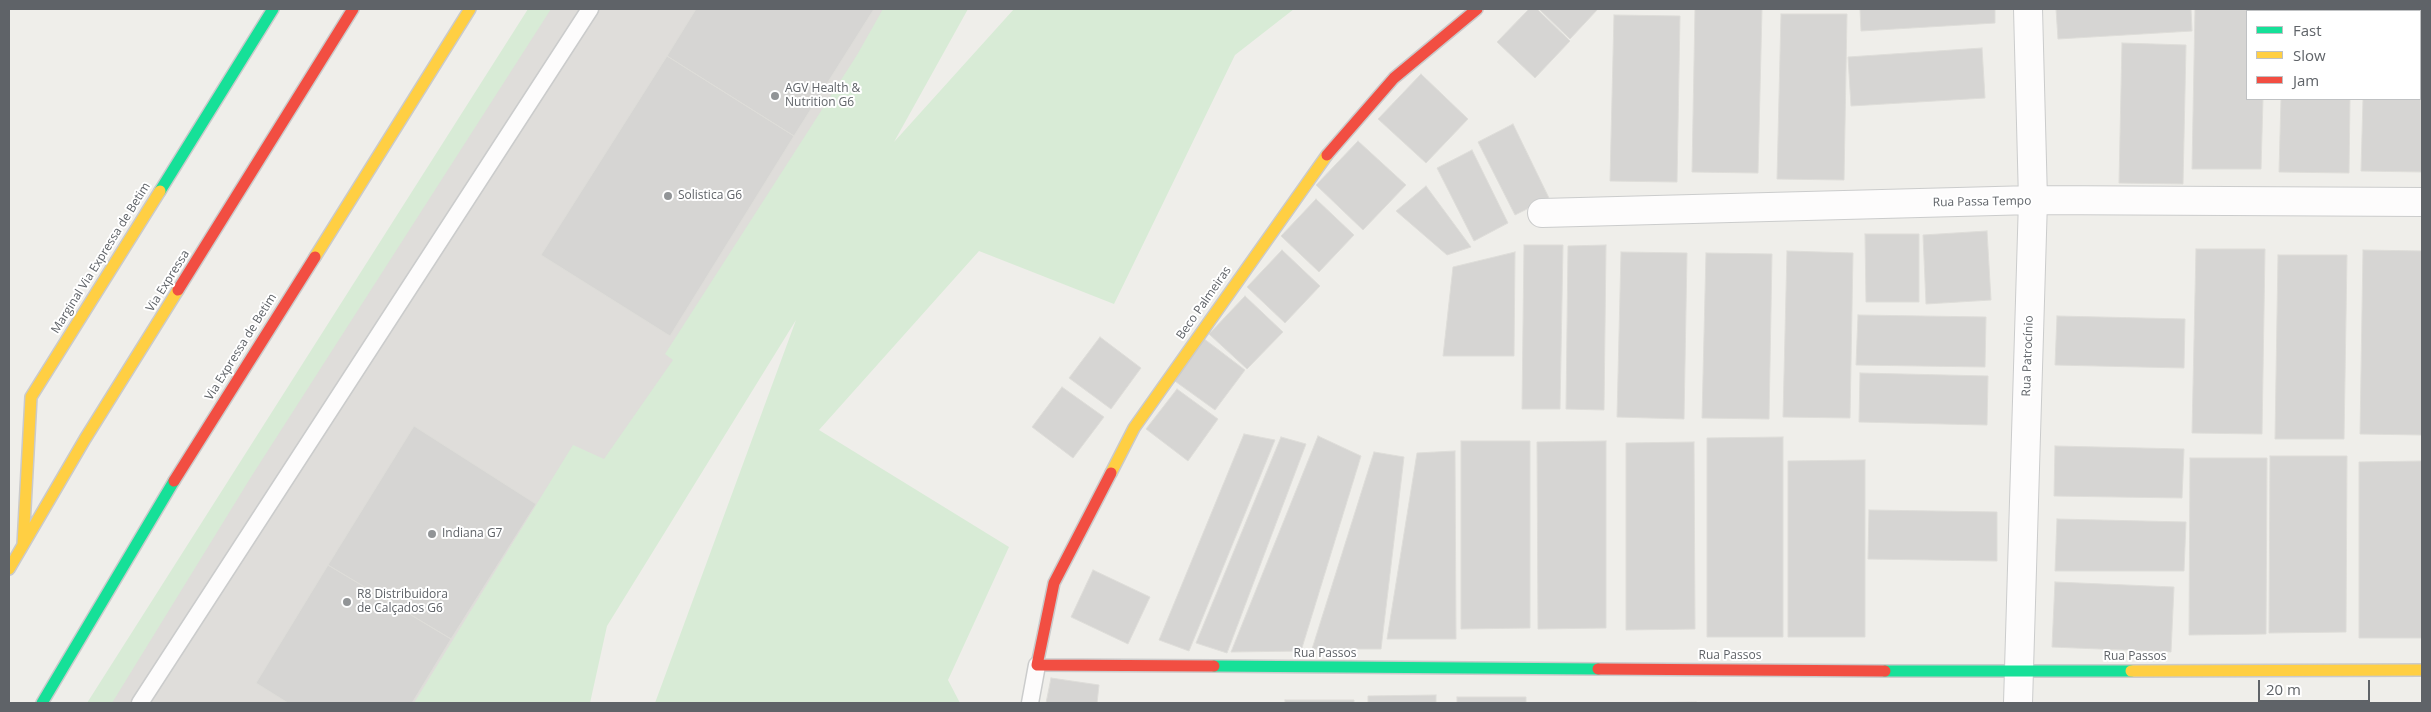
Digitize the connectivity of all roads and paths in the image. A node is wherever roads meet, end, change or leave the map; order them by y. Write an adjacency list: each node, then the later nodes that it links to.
1 (273, 9): 10 (main road, Marginal Via Expressa de Betim)
2 (353, 9): 10 (main road, Via Expressa)
3 (470, 9): 15 (main road, Via Expressa de Betim)
4 (590, 9): 16 (lane)
5 (1477, 9): 12 (main road, Beco Palmeiras)
6 (2028, 9): 7 (street, Rua Patrocínio)
7 (2033, 200): 8 (street, Rua Passa Tempo); 9 (street, Rua Passa Tempo); 14 (street, Rua Patrocínio)
8 (2422, 202)
9 (1542, 213)
10 (23, 545): 11 (main road, Via Expressa)
11 (9, 569)
12 (1037, 665): 14 (main road, Rua Passos); 17 (lane)
13 (2422, 670): 14 (main road, Rua Passos)
14 (2018, 672): 18 (street, Rua Patrocínio)
15 (42, 703)
16 (140, 703)
17 (1030, 703)
18 (2018, 703)

